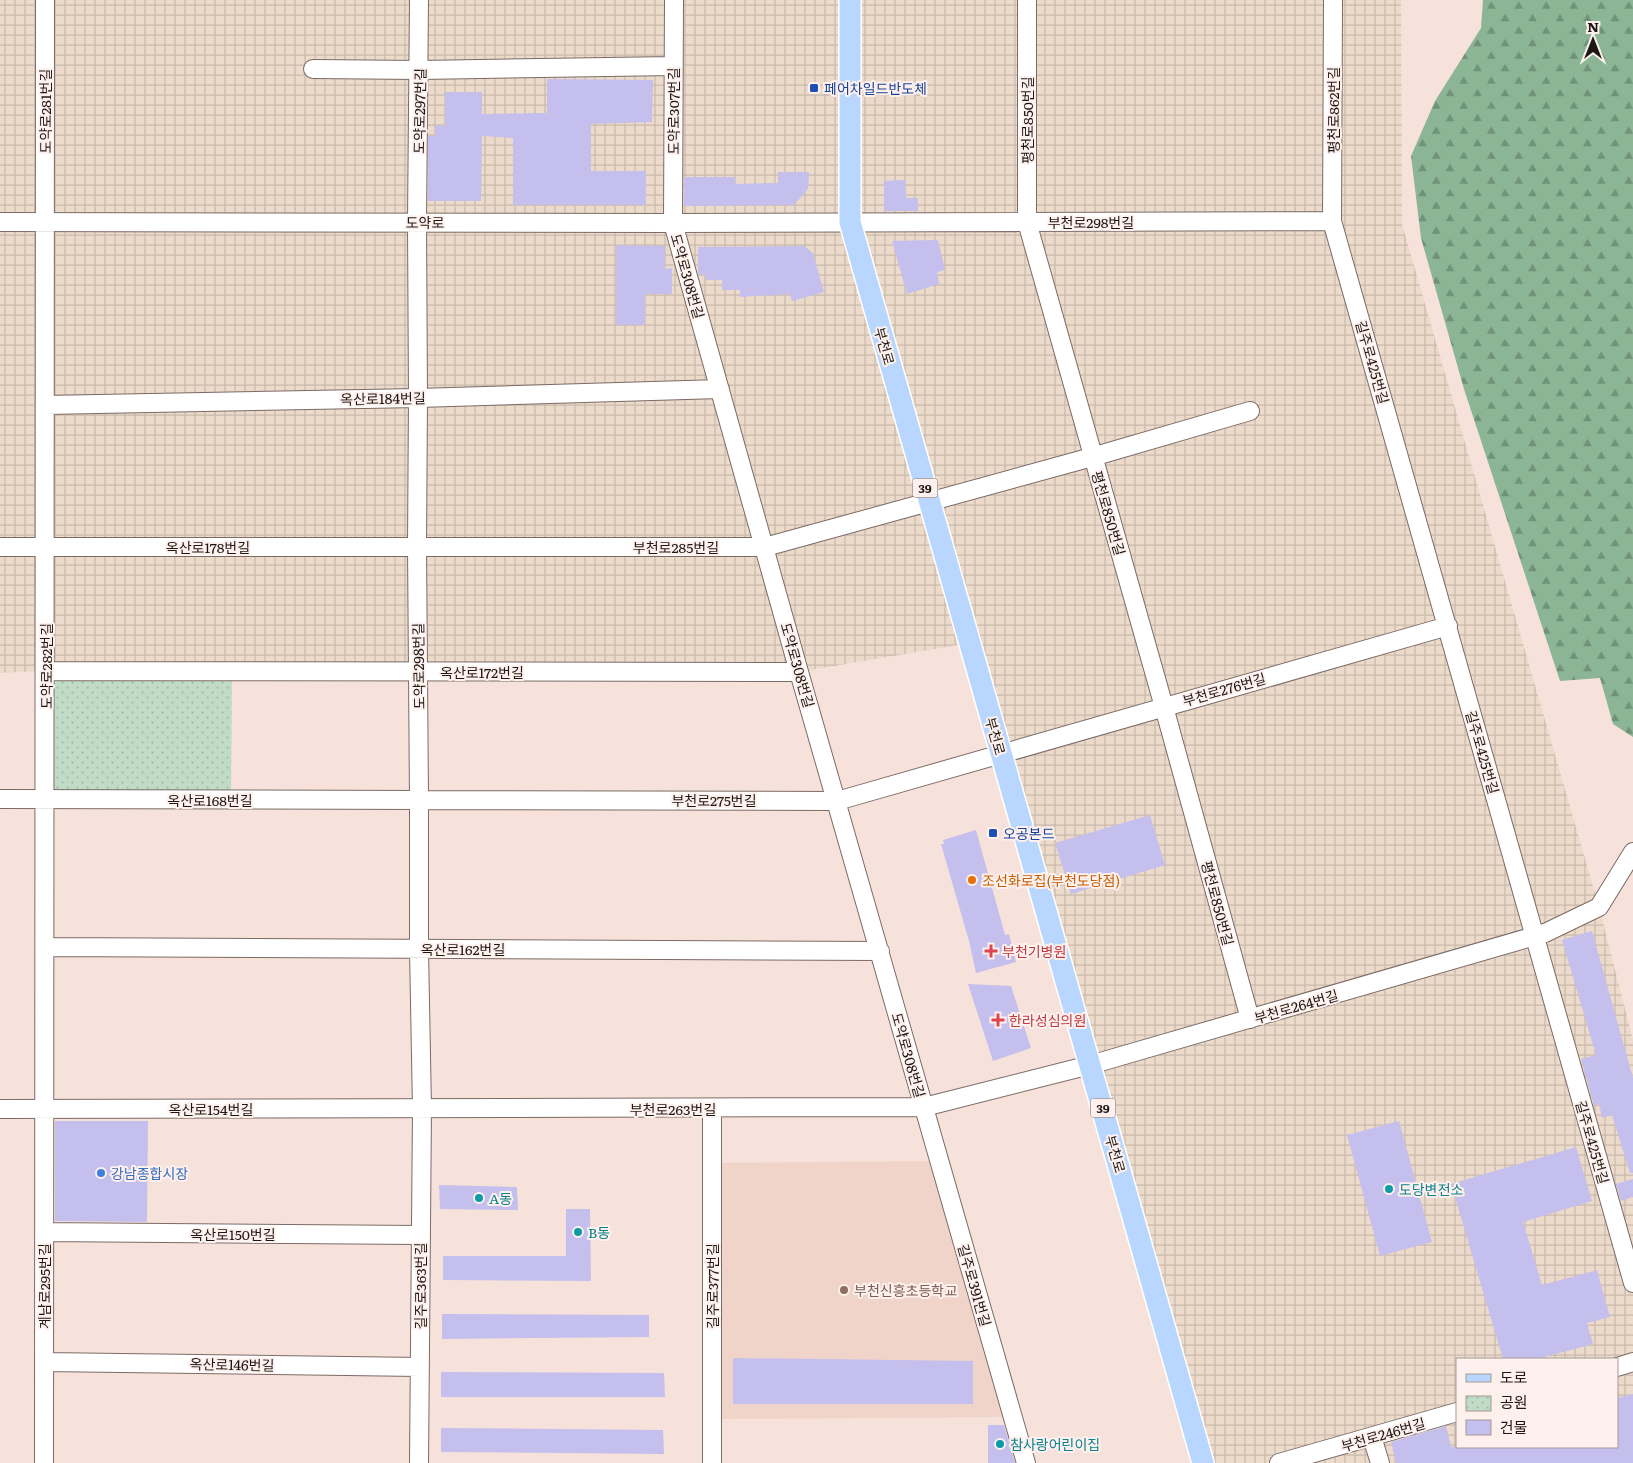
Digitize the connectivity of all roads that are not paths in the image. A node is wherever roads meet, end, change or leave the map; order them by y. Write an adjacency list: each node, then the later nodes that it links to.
1 (45, 0): 12 (street, 도약로281번길)
2 (419, 0): 9 (street, 도약로297번길)
3 (674, 0): 7 (street, 도약로307번길)
4 (850, 0): 14 (main road, 부천로 / 39)
5 (1027, 0): 15 (street, 평천로850번길)
6 (1333, 0): 10 (street, 평천로862번길)
7 (674, 66): 9 (street); 16 (street, 도약로307번길)
8 (313, 69): 9 (street)
9 (420, 70): 13 (street, 도약로297번길)
10 (1332, 221): 15 (street, 부천로298번길); 27 (street, 길주로425번길)
11 (0, 222): 12 (street, 도약로)
12 (44, 222): 13 (street, 도약로); 19 (street, 도약로282번길)
13 (417, 222): 16 (street, 도약로); 18 (street, 도약로298번길)
14 (850, 222): 15 (street, 부천로298번길); 16 (street, 도약로); 22 (main road, 부천로 / 39)
15 (1027, 222): 21 (street, 평천로850번길)
16 (673, 223): 17 (street, 도약로308번길)
17 (720, 389): 18 (street, 옥산로184번길); 23 (street, 도약로308번길)
18 (418, 398): 19 (street, 옥산로184번길); 26 (street, 도약로298번길)
19 (45, 405): 25 (street, 도약로282번길)
20 (1250, 411): 21 (street, 부천로285번길)
21 (1092, 457): 22 (street, 부천로285번길); 31 (street, 평천로850번길)
22 (929, 501): 23 (street, 부천로285번길); 32 (main road, 부천로 / 39)
23 (765, 546): 26 (street, 부천로285번길); 30 (street, 도약로308번길)
24 (0, 547): 25 (street, 옥산로178번길)
25 (46, 547): 26 (street, 옥산로178번길); 28 (street, 도약로282번길)
26 (417, 547): 29 (street, 도약로298번길)
27 (1448, 626): 31 (street, 부천로276번길); 38 (street, 길주로425번길)
28 (46, 671): 29 (street, 옥산로172번길); 34 (street, 도약로282번길)
29 (418, 672): 30 (street, 옥산로172번길); 35 (street, 도약로298번길)
30 (799, 672): 36 (street, 도약로308번길)
31 (1164, 707): 32 (street, 부천로276번길); 42 (street, 평천로850번길)
32 (1001, 753): 36 (street, 부천로275번길); 43 (main road, 부천로 / 39)
33 (0, 799): 34 (street, 옥산로168번길)
34 (46, 799): 35 (street, 옥산로168번길); 39 (street, 도약로282번길)
35 (419, 800): 36 (street, 부천로275번길); 40 (street, 도약로298번길)
36 (837, 801): 41 (street, 도약로308번길)
37 (1633, 852): 38 (street, 부천로264번길)
38 (1536, 936): 42 (street, 부천로264번길); 51 (street, 길주로425번길)
39 (45, 947): 40 (street, 옥산로162번길); 46 (street, 도약로282번길)
40 (419, 949): 41 (street, 옥산로162번길); 47 (street, 도약로298번길)
41 (880, 951): 44 (street, 도약로308번길)
42 (1250, 1019): 43 (street, 부천로264번길)
43 (1090, 1065): 44 (street, 부천로264번길); 62 (main road, 부천로 / 39)
44 (924, 1107): 48 (street, 부천로263번길); 61 (street, 길주로391번길)
45 (0, 1109): 46 (street, 옥산로154번길)
46 (44, 1109): 47 (street, 옥산로154번길); 49 (street, 계남로295번길)
47 (422, 1109): 48 (street, 부천로263번길); 50 (street, 길주로363번길)
48 (712, 1109): 60 (street, 길주로377번길)
49 (44, 1232): 50 (street, 옥산로150번길); 52 (street, 계남로295번길)
50 (421, 1235): 54 (street, 길주로363번길)
51 (1633, 1284)
52 (44, 1362): 54 (street, 옥산로146번길); 58 (street, 계남로295번길)
53 (1633, 1362): 55 (street)
54 (420, 1367): 59 (street, 길주로363번길)
55 (1618, 1367)
56 (1456, 1412): 57 (street, 부천로246번길)
57 (1372, 1437): 63 (street, 부천로246번길); 64 (street)
58 (44, 1463)
59 (419, 1463)
60 (712, 1463)
61 (1026, 1463)
62 (1203, 1463)
63 (1280, 1463)
64 (1380, 1463)

